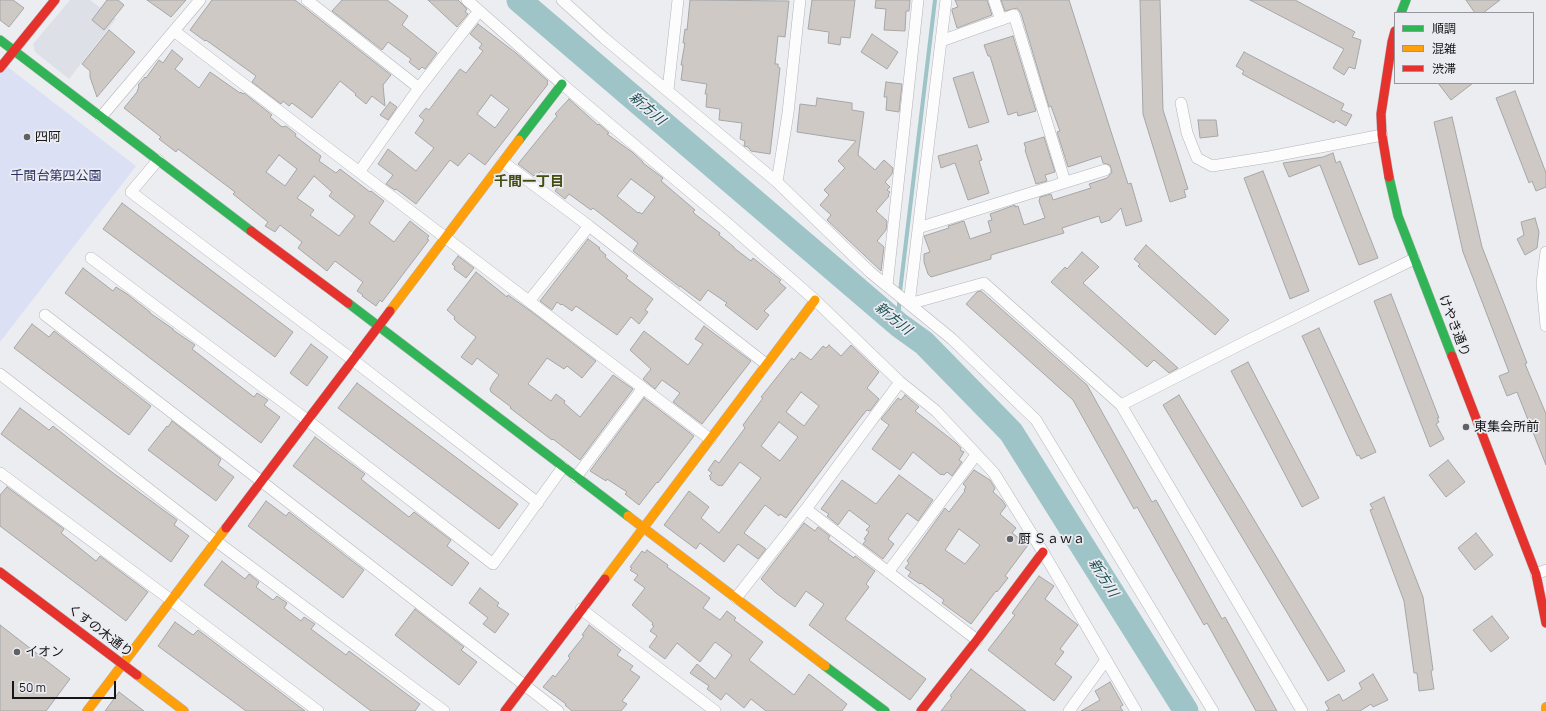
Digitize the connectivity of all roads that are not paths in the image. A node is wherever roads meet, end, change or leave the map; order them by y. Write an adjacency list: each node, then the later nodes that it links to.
1 (55, 0): 19 (street)
2 (200, 0): 15 (street)
3 (307, 0): 22 (street)
4 (467, 0): 12 (street)
5 (562, 0): 23 (street)
6 (678, 0): 23 (street)
7 (800, 0): 31 (street)
8 (918, 0): 39 (street)
9 (946, 0): 18 (street)
10 (994, 0): 14 (street)
11 (1406, 0): 13 (street)
12 (479, 11): 21 (street); 22 (street)
13 (1401, 12)
14 (1001, 20): 18 (street); 32 (street)
15 (174, 31): 25 (street); 30 (street)
16 (1394, 35): 26 (street, けやき通り)
17 (0, 40): 19 (street)
18 (941, 41): 34 (street)
19 (14, 51): 20 (street); 25 (street)
20 (0, 68)
21 (562, 84): 28 (street); 40 (street)
22 (419, 88): 30 (street)
23 (668, 90): 31 (street)
24 (1181, 103): 26 (street)
25 (102, 117): 27 (street)
26 (1382, 135): 38 (street, けやき通り)
27 (158, 160): 44 (street); 46 (street)
28 (503, 162): 33 (street); 35 (street)
29 (1105, 170): 32 (street)
30 (359, 172): 35 (street)
31 (777, 182): 39 (street)
32 (1065, 182): 34 (street)
33 (589, 226): 41 (street); 47 (street)
34 (918, 228): 42 (street)
35 (445, 238): 41 (street); 44 (street)
36 (1546, 252): 45 (street)
37 (91, 258): 52 (street)
38 (1414, 259): 51 (street); 66 (street, けやき通り)
39 (887, 286): 42 (street)
40 (815, 300): 47 (street); 49 (street)
41 (529, 301): 50 (street)
42 (909, 304): 51 (street); 87 (street)
43 (44, 315): 58 (street)
44 (378, 326): 46 (street); 55 (street)
45 (1546, 326)
46 (353, 360): 52 (street); 59 (street)
47 (766, 364): 53 (street)
48 (0, 374): 62 (street)
49 (900, 382): 54 (street); 60 (street)
50 (644, 388): 53 (street); 57 (street)
51 (1120, 405): 88 (street)
52 (307, 420): 58 (street); 59 (street)
53 (710, 439): 61 (street)
54 (976, 455): 63 (street); 65 (street)
55 (563, 467): 57 (street); 59 (street)
56 (0, 473): 68 (street)
57 (576, 477): 61 (street)
58 (261, 481): 62 (street); 74 (street)
59 (538, 503)
60 (806, 509): 65 (street); 67 (street)
61 (643, 528): 67 (street); 69 (street)
62 (216, 541): 68 (street); 79 (street)
63 (1043, 552): 71 (street); 72 (street)
64 (0, 572): 73 (street, くすの木通り)
65 (888, 572): 71 (street)
66 (1541, 572): 70 (street, けやき通り)
67 (736, 598): 83 (street)
68 (171, 600): 73 (street); 78 (street)
69 (582, 609): 74 (street); 82 (street)
70 (1546, 623)
71 (977, 640): 84 (street)
72 (1106, 660): 85 (street); 86 (street)
73 (122, 664): 76 (street); 77 (street, くすの木通り)
74 (524, 685): 80 (street); 81 (street)
75 (1546, 707): 89 (street)
76 (87, 711)
77 (184, 711)
78 (318, 711)
79 (444, 711)
80 (505, 711)
81 (558, 711)
82 (715, 711)
83 (885, 711)
84 (921, 711)
85 (1069, 711)
86 (1136, 711)
87 (1213, 711)
88 (1302, 711)
89 (1546, 711)

